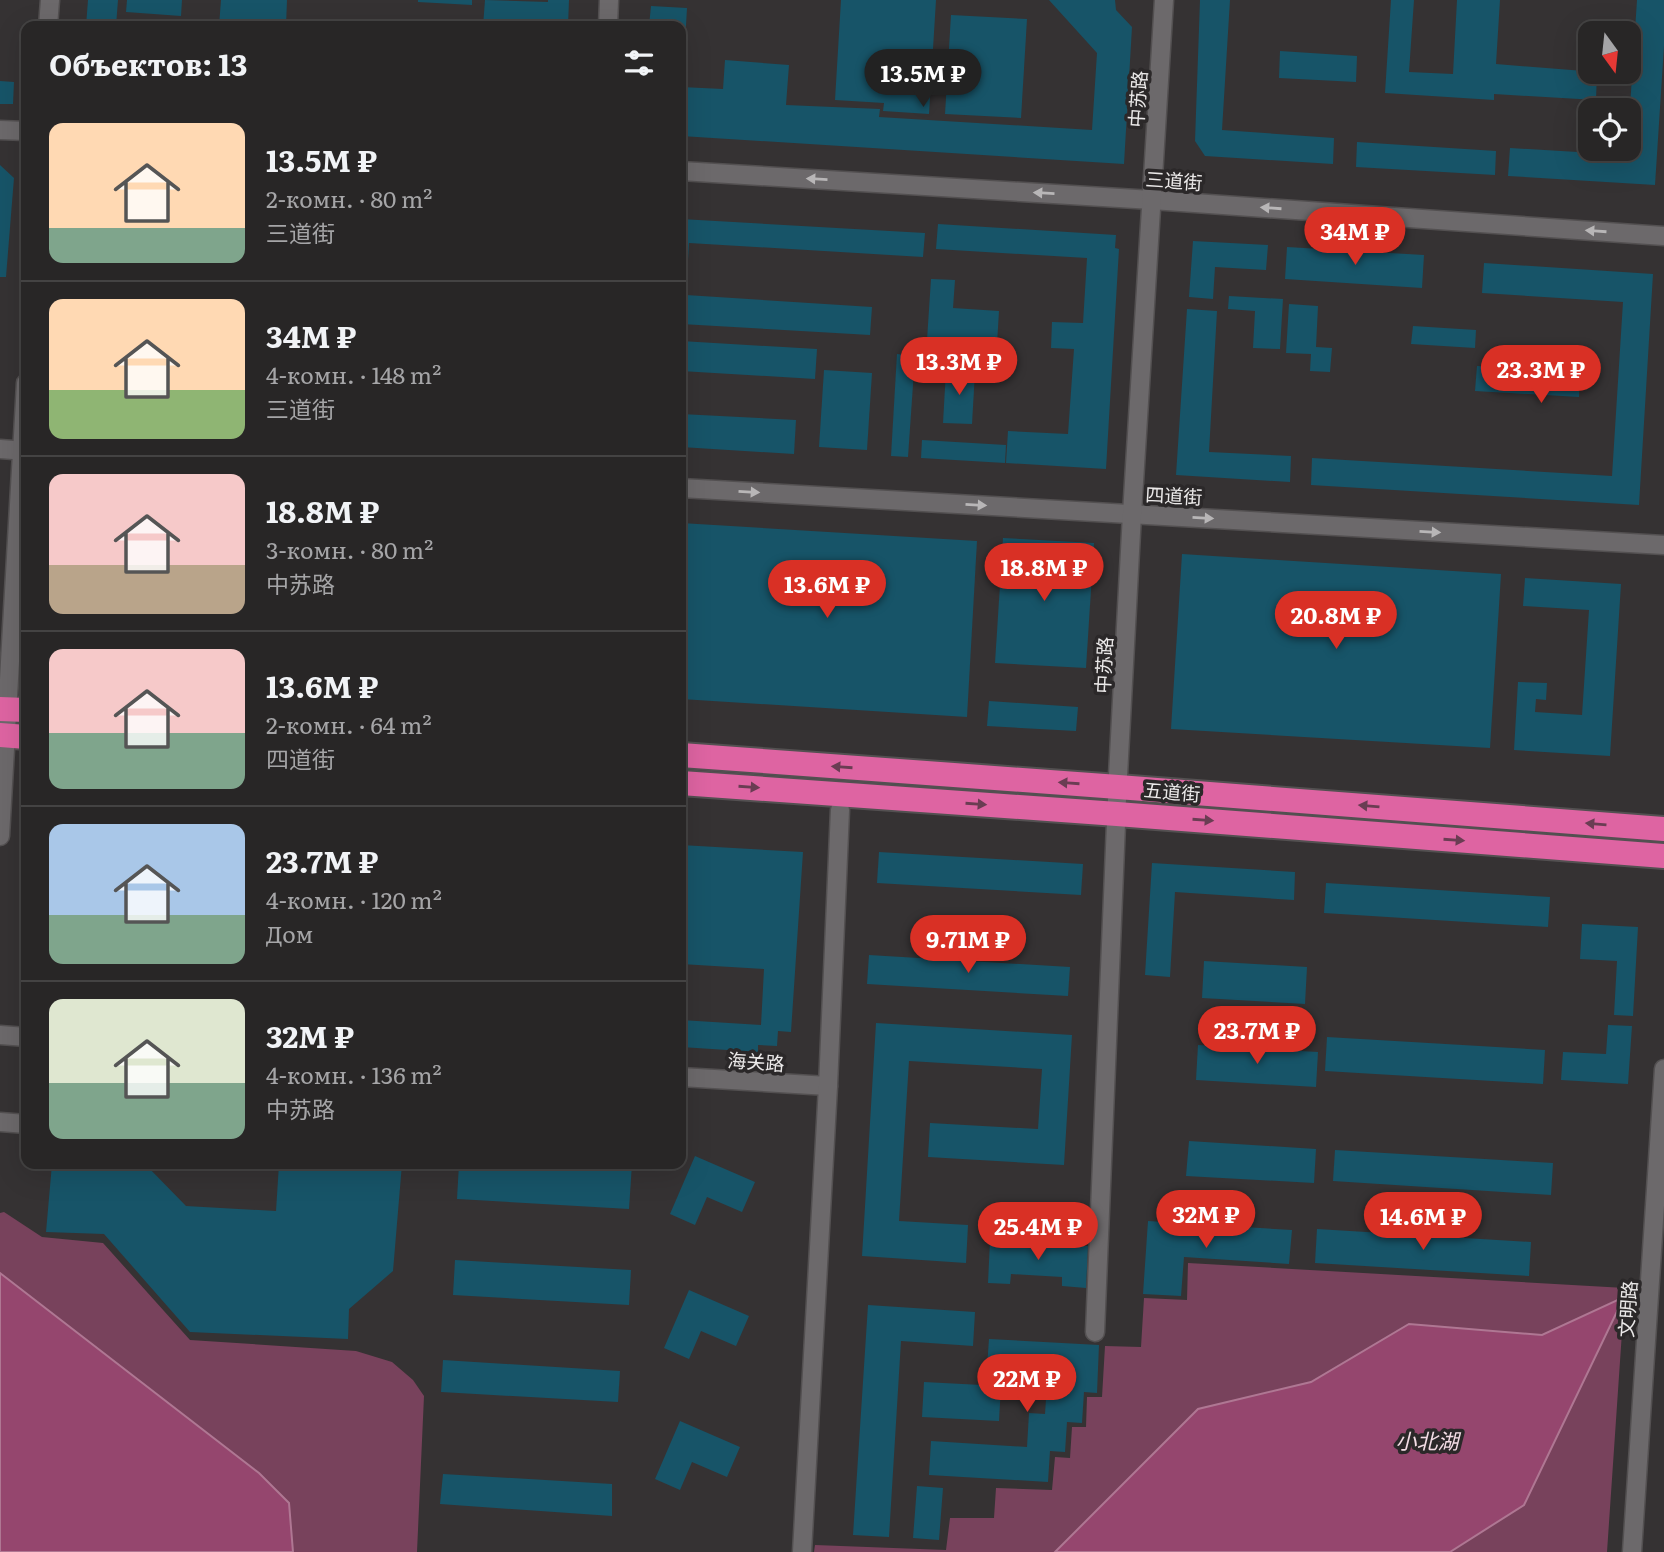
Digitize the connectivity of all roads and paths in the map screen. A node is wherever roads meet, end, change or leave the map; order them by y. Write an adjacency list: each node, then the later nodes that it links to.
1 (50, 0): 4 (street)
2 (609, 0): 5 (street)
3 (1164, 0): 9 (street, 中苏路)
4 (48, 21)
5 (608, 21)
6 (0, 130): 7 (street)
7 (21, 131)
8 (686, 171): 9 (street, 三道街, one-way to 8)
9 (1152, 200): 10 (street, 三道街, one-way to 9); 15 (street, 中苏路)
10 (1664, 236)
11 (0, 449): 12 (street)
12 (21, 451)
13 (686, 488): 15 (street, 四道街, one-way to 15)
14 (21, 511): 17 (street)
15 (1132, 514): 16 (street, 四道街, one-way to 16); 21 (street, 中苏路)
16 (1664, 545)
17 (11, 709): 18 (street)
18 (10, 736): 25 (street)
19 (686, 755): 21 (highway, 五道街, one-way to 19)
20 (686, 783): 23 (highway, 五道街, one-way to 23)
21 (1118, 787): 23 (street, 中苏路); 24 (highway, 五道街, one-way to 21)
22 (840, 810): 31 (street)
23 (1117, 814): 26 (highway, 五道街, one-way to 26); 34 (street, 中苏路)
24 (1664, 829)
25 (0, 836)
26 (1664, 856)
27 (0, 1035): 28 (street)
28 (21, 1037)
29 (1664, 1069): 36 (street, 文明路)
30 (686, 1077): 31 (street, 海关路)
31 (828, 1086): 35 (street)
32 (0, 1122): 33 (street)
33 (21, 1124)
34 (1095, 1332)
35 (802, 1552)
36 (1632, 1552)

